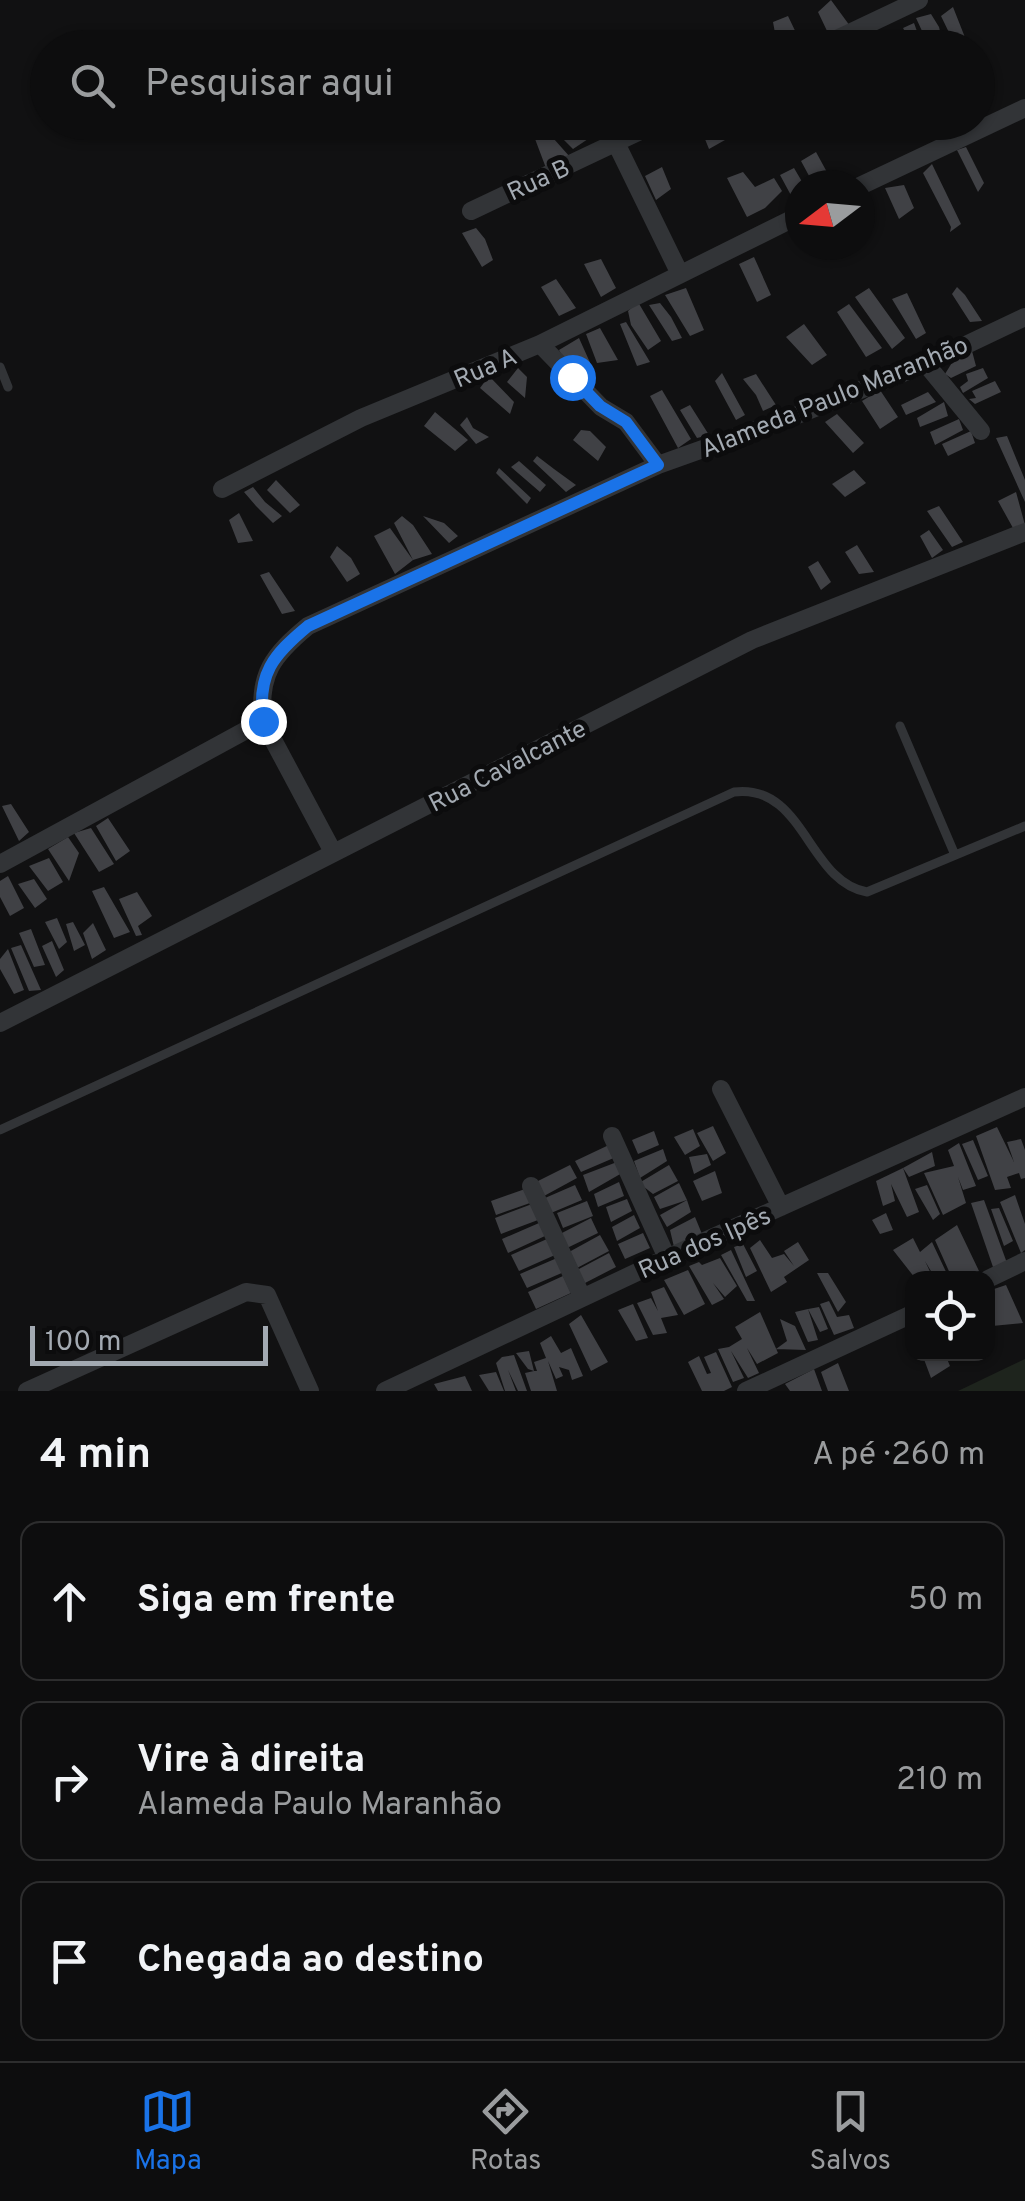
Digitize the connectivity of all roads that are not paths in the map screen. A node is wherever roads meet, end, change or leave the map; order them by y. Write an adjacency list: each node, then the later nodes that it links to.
1 (919, 0): 2 (street)
2 (856, 30)
3 (1025, 108): 4 (street)
4 (995, 122)
5 (622, 140): 7 (street, Rua B)
6 (957, 140): 8 (street)
7 (616, 143): 9 (street, Rua B); 11 (street)
8 (875, 179)
9 (471, 211)
10 (785, 222): 11 (street, Rua A)
11 (679, 272): 13 (street, Rua A)
12 (1025, 316): 14 (street, Alameda Paulo Maranhão)
13 (540, 344): 18 (street); 19 (street, Rua A)
14 (926, 364): 17 (street); 18 (street, Alameda Paulo Maranhão)
15 (0, 367): 16 (lane)
16 (8, 387)
17 (982, 431)
18 (658, 465): 21 (street, Alameda Paulo Maranhão)
19 (222, 489)
20 (1025, 532): 24 (street, Rua Cavalcante)
21 (263, 721): 24 (street); 26 (street)
22 (900, 726): 25 (lane)
23 (1025, 826): 25 (lane)
24 (333, 852): 27 (street, Rua Cavalcante)
25 (956, 856): 30 (lane)
26 (0, 864)
27 (0, 1023)
28 (721, 1089): 33 (street)
29 (1025, 1097): 33 (street, Rua dos Ipês)
30 (0, 1130)
31 (612, 1136): 34 (street)
32 (531, 1186): 37 (street)
33 (780, 1207): 34 (street, Rua dos Ipês)
34 (666, 1258): 37 (street, Rua dos Ipês)
35 (1025, 1262): 36 (street)
36 (995, 1276)
37 (582, 1297): 41 (street, Rua dos Ipês)
38 (905, 1317): 42 (street)
39 (27, 1391): 40 (street)
40 (310, 1391)
41 (386, 1391)
42 (746, 1391)

